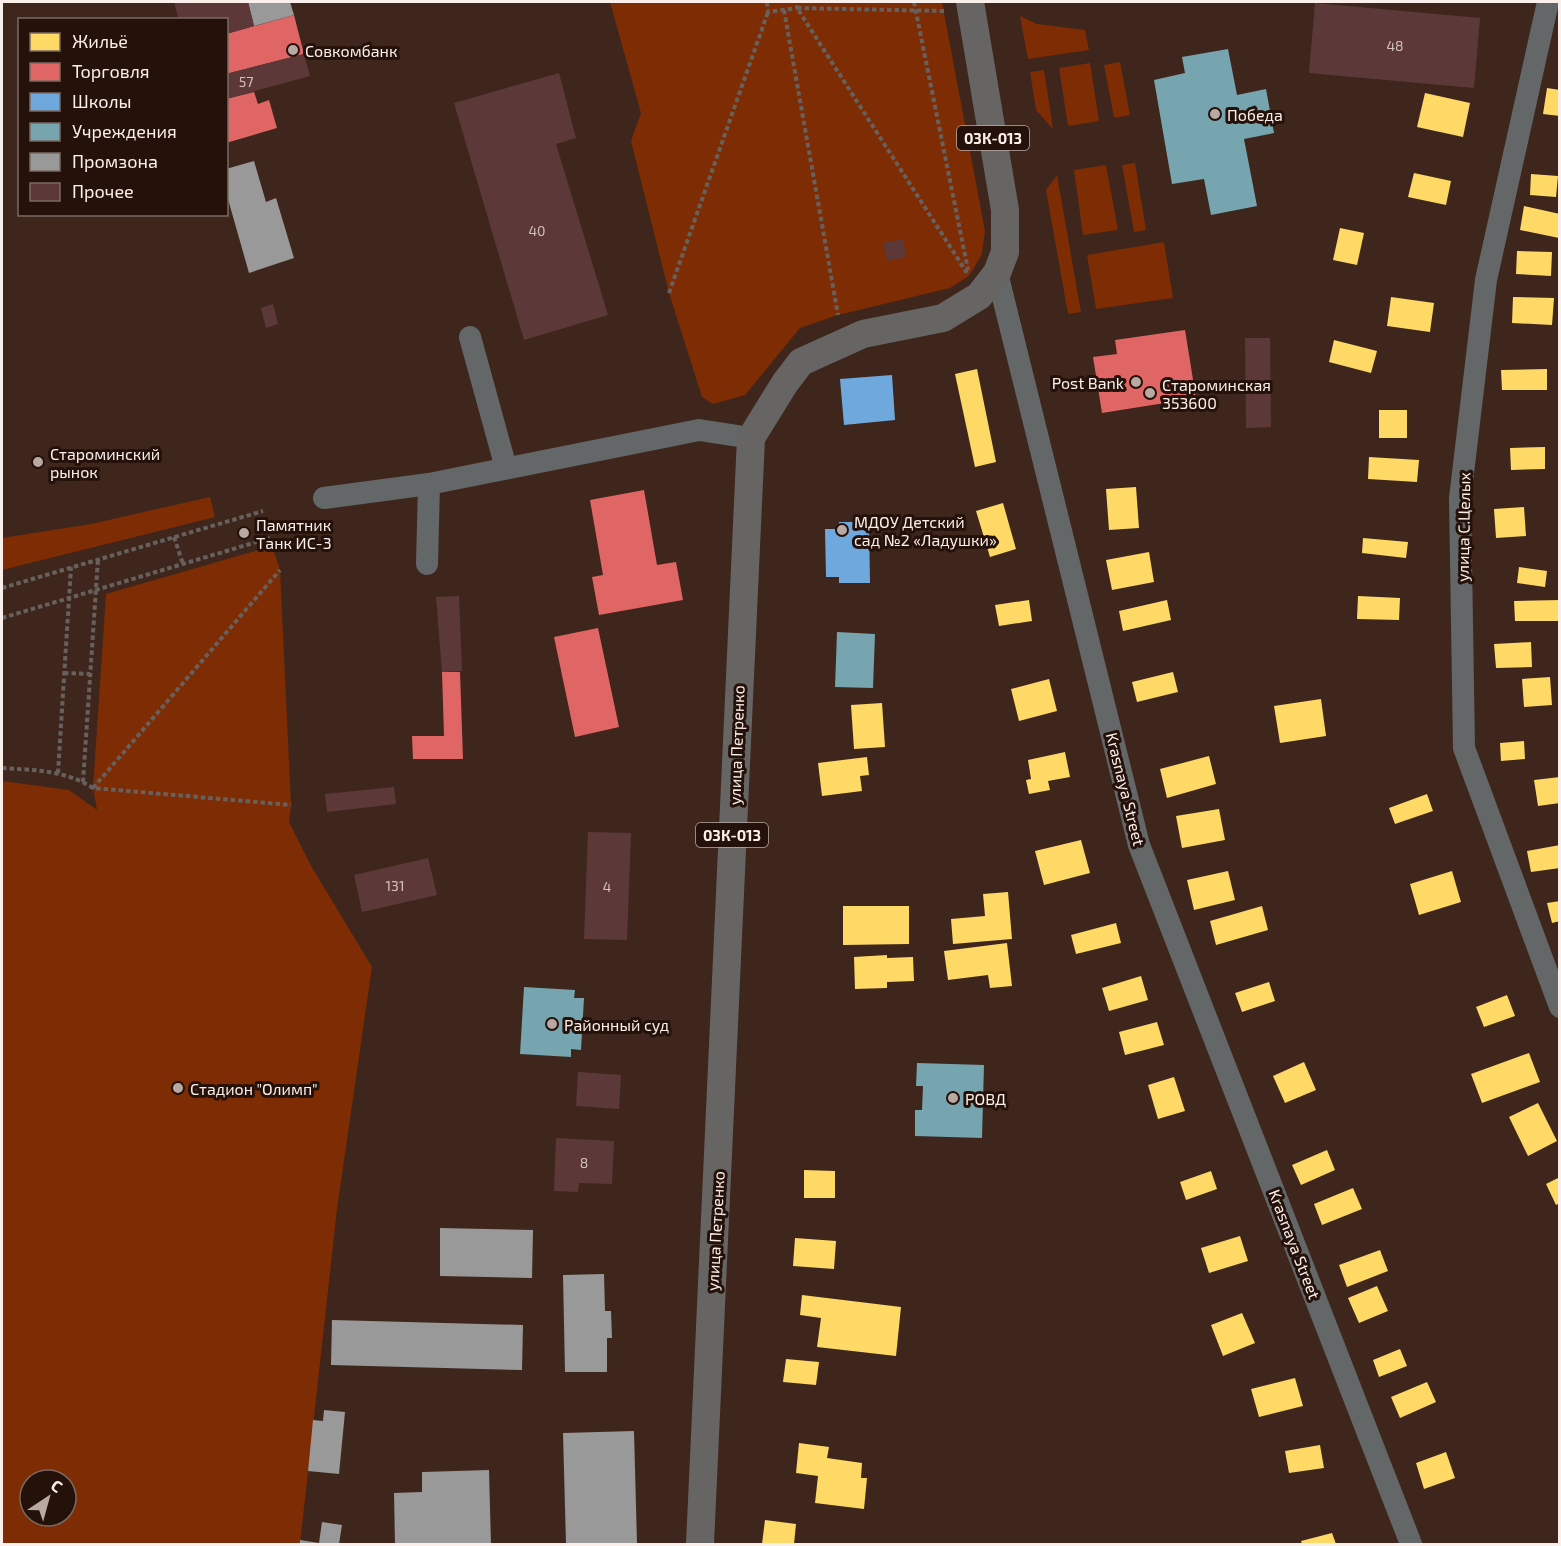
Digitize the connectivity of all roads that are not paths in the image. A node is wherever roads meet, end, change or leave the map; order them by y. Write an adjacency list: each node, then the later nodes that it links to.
1 (1548, 2): 10 (street, улица С.Целых)
2 (957, 6): 3 (main road, Krasnaya Street / 03К-013)
3 (997, 273): 5 (main road, улица Петренко / 03К-013); 12 (street, Krasnaya Street)
4 (470, 337): 6 (street)
5 (751, 438): 6 (street); 11 (main road, улица Петренко / 03К-013)
6 (506, 468): 7 (street)
7 (429, 484): 8 (street); 9 (street)
8 (324, 498)
9 (427, 564)
10 (1560, 1007)
11 (700, 1545)
12 (1412, 1545)

